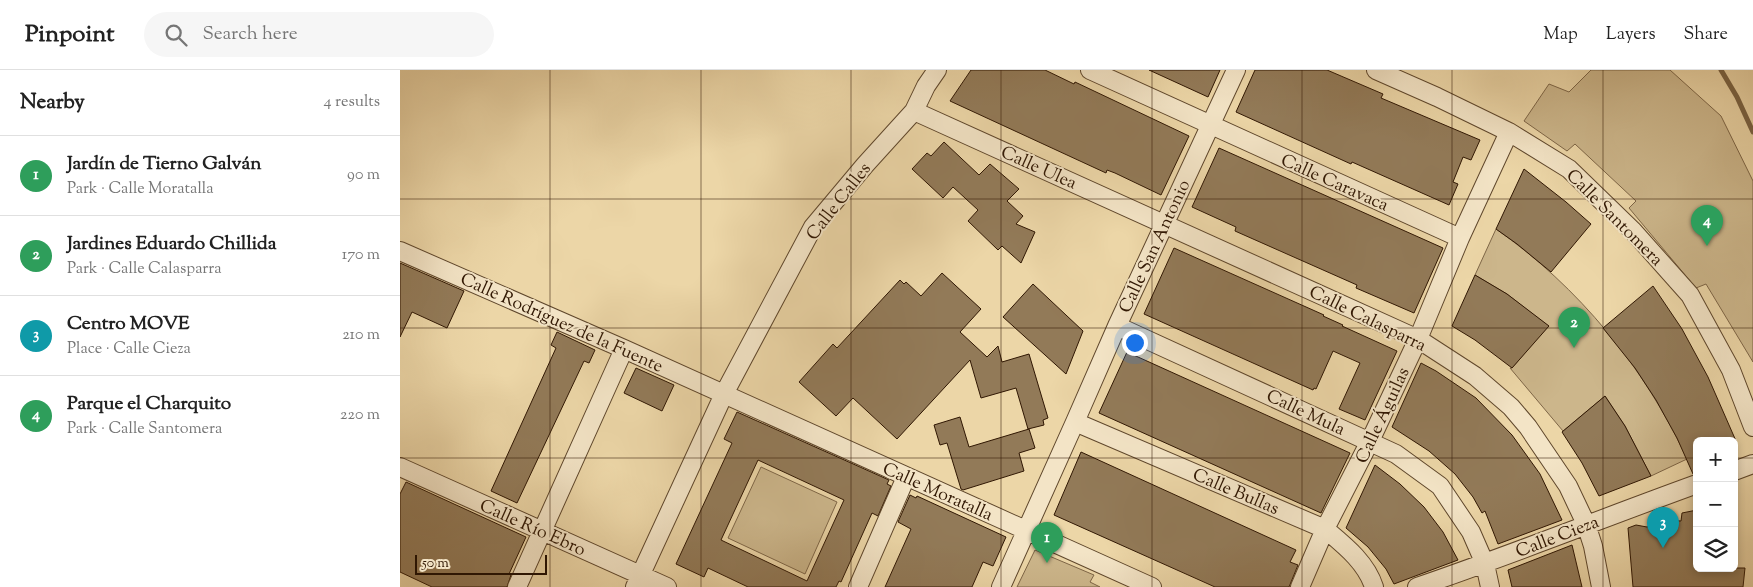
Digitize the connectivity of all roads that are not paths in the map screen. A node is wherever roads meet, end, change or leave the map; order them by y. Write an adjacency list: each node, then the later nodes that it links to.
1 (937, 70): 5 (street, Calle Calles)
2 (1090, 70): 6 (street, Calle Caravaca)
3 (1236, 70): 6 (street, Calle San Antonio)
4 (1376, 70): 7 (street, Calle Santomera)
5 (914, 111): 8 (street, Calle Ulea); 14 (street, Calle Calles)
6 (1210, 126): 8 (street, Calle San Antonio); 9 (street, Calle Caravaca)
7 (1509, 132): 9 (street, Calle Águilas); 16 (street, Calle Santomera)
8 (1165, 224): 11 (street, Calle San Antonio); 12 (street, Calle Calasparra)
9 (1460, 238): 12 (street, Calle Águilas)
10 (400, 251): 13 (street, Calle Rodríguez de la Fuente)
11 (1117, 326): 15 (street, Calle San Antonio); 17 (street, Calle Mula)
12 (1418, 339): 17 (street, Calle Águilas); 23 (street, Calle Calasparra)
13 (624, 349): 14 (street, Calle Rodríguez de la Fuente); 25 (street)
14 (724, 394): 21 (street, Calle Moratalla); 28 (street, Calle Calles)
15 (1075, 422): 24 (street, Calle Bullas); 26 (street, Calle San Antonio)
16 (1753, 427)
17 (1370, 441): 24 (street, Calle Águilas); 27 (street, Calle Mula)
18 (1753, 464): 19 (street)
19 (1738, 470)
20 (402, 472): 25 (street, Calle Río Ebro)
21 (906, 477): 26 (street, Calle Moratalla); 31 (street)
22 (1693, 485): 23 (street, Calle Cieza)
23 (1586, 524): 27 (street, Calle Cieza); 38 (street, Calle Calasparra)
24 (1325, 529): 34 (street, Calle Águilas); 35 (street, Calle Bullas)
25 (542, 531): 28 (street, Calle Río Ebro); 29 (street)
26 (1027, 531): 32 (street, Calle San Antonio); 33 (street, Calle Moratalla)
27 (1485, 564): 36 (street, Calle Cieza); 37 (street, Calle Mula)
28 (638, 581): 30 (street, Calle Río Ebro)
29 (518, 587)
30 (667, 587)
31 (858, 587)
32 (1001, 587)
33 (1152, 587)
34 (1300, 587)
35 (1374, 587)
36 (1417, 587)
37 (1490, 587)
38 (1600, 587)

